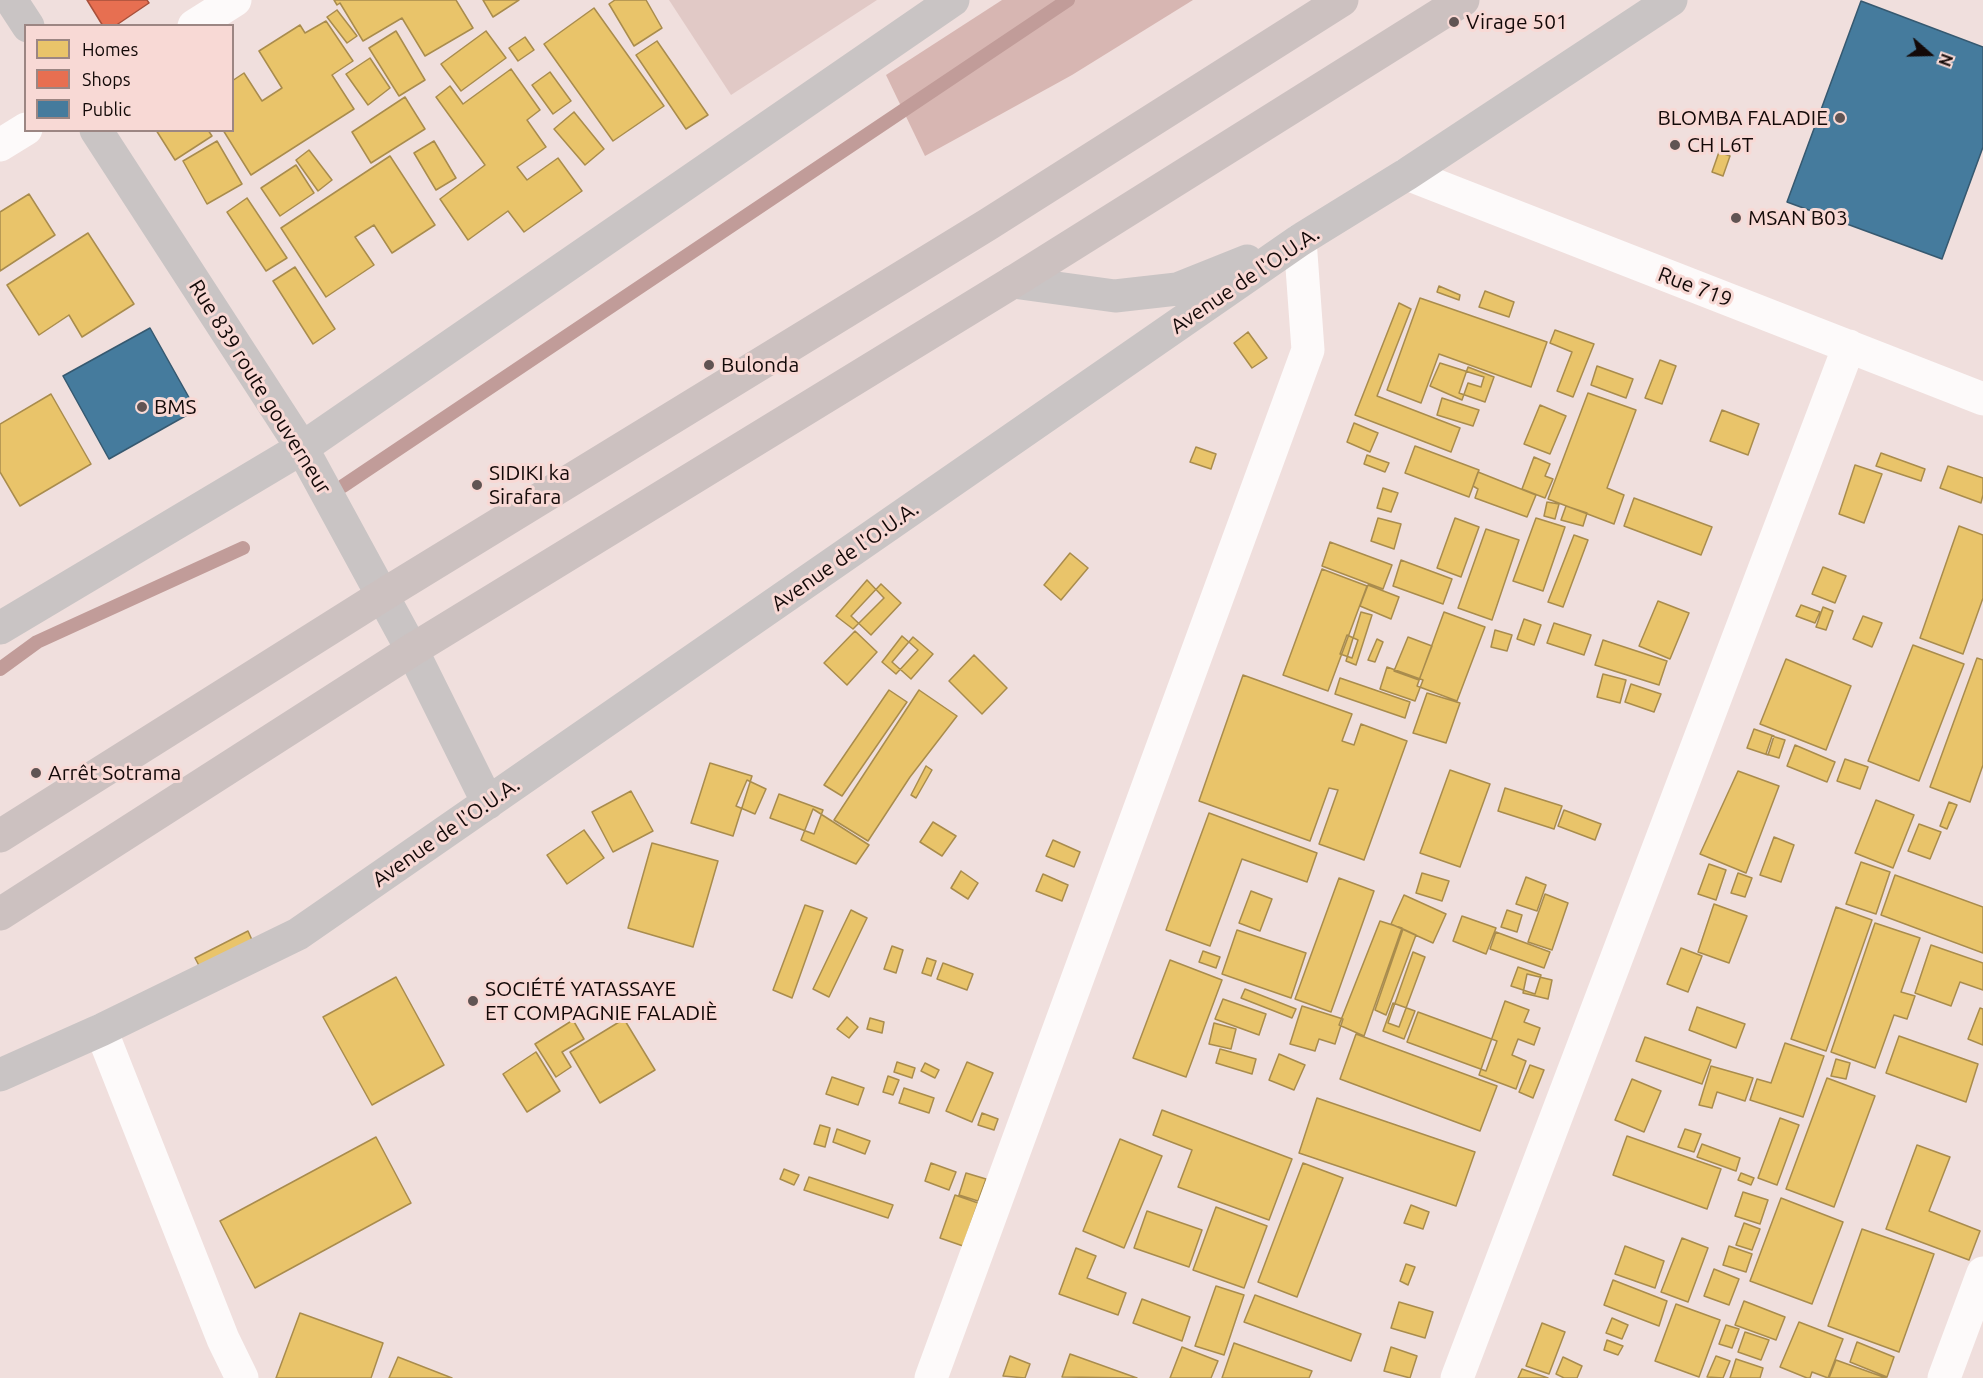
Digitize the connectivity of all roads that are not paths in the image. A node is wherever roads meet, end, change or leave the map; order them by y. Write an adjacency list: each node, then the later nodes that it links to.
1 (11, 0): 7 (street)
2 (235, 0): 8 (street)
3 (953, 0): 17 (street)
4 (1342, 0): 18 (highway)
5 (1463, 0): 14 (highway)
6 (1671, 0): 12 (street, Avenue de l'O.U.A.)
7 (27, 24)
8 (197, 24)
9 (24, 130): 11 (street)
10 (97, 132): 17 (street, Rue 839 route gouverneur)
11 (0, 145)
12 (1407, 174): 13 (street, Avenue de l'O.U.A.); 15 (street, Rue 719)
13 (1300, 240): 14 (street); 21 (street, Avenue de l'O.U.A.); 28 (street)
14 (1013, 282): 20 (highway)
15 (1849, 346): 16 (street, Rue 719); 29 (street)
16 (1983, 399)
17 (302, 448): 18 (street, Rue 839 route gouverneur); 19 (street)
18 (383, 595): 20 (street, Rue 839 route gouverneur); 22 (highway)
19 (0, 628)
20 (412, 650): 21 (street, Rue 839 route gouverneur); 23 (highway)
21 (488, 803): 24 (street, Avenue de l'O.U.A.)
22 (0, 836)
23 (0, 914)
24 (101, 1030): 25 (street, Avenue de l'O.U.A.); 27 (street)
25 (0, 1075)
26 (1983, 1273): 30 (street)
27 (242, 1378)
28 (931, 1378)
29 (1457, 1378)
30 (1944, 1378)

